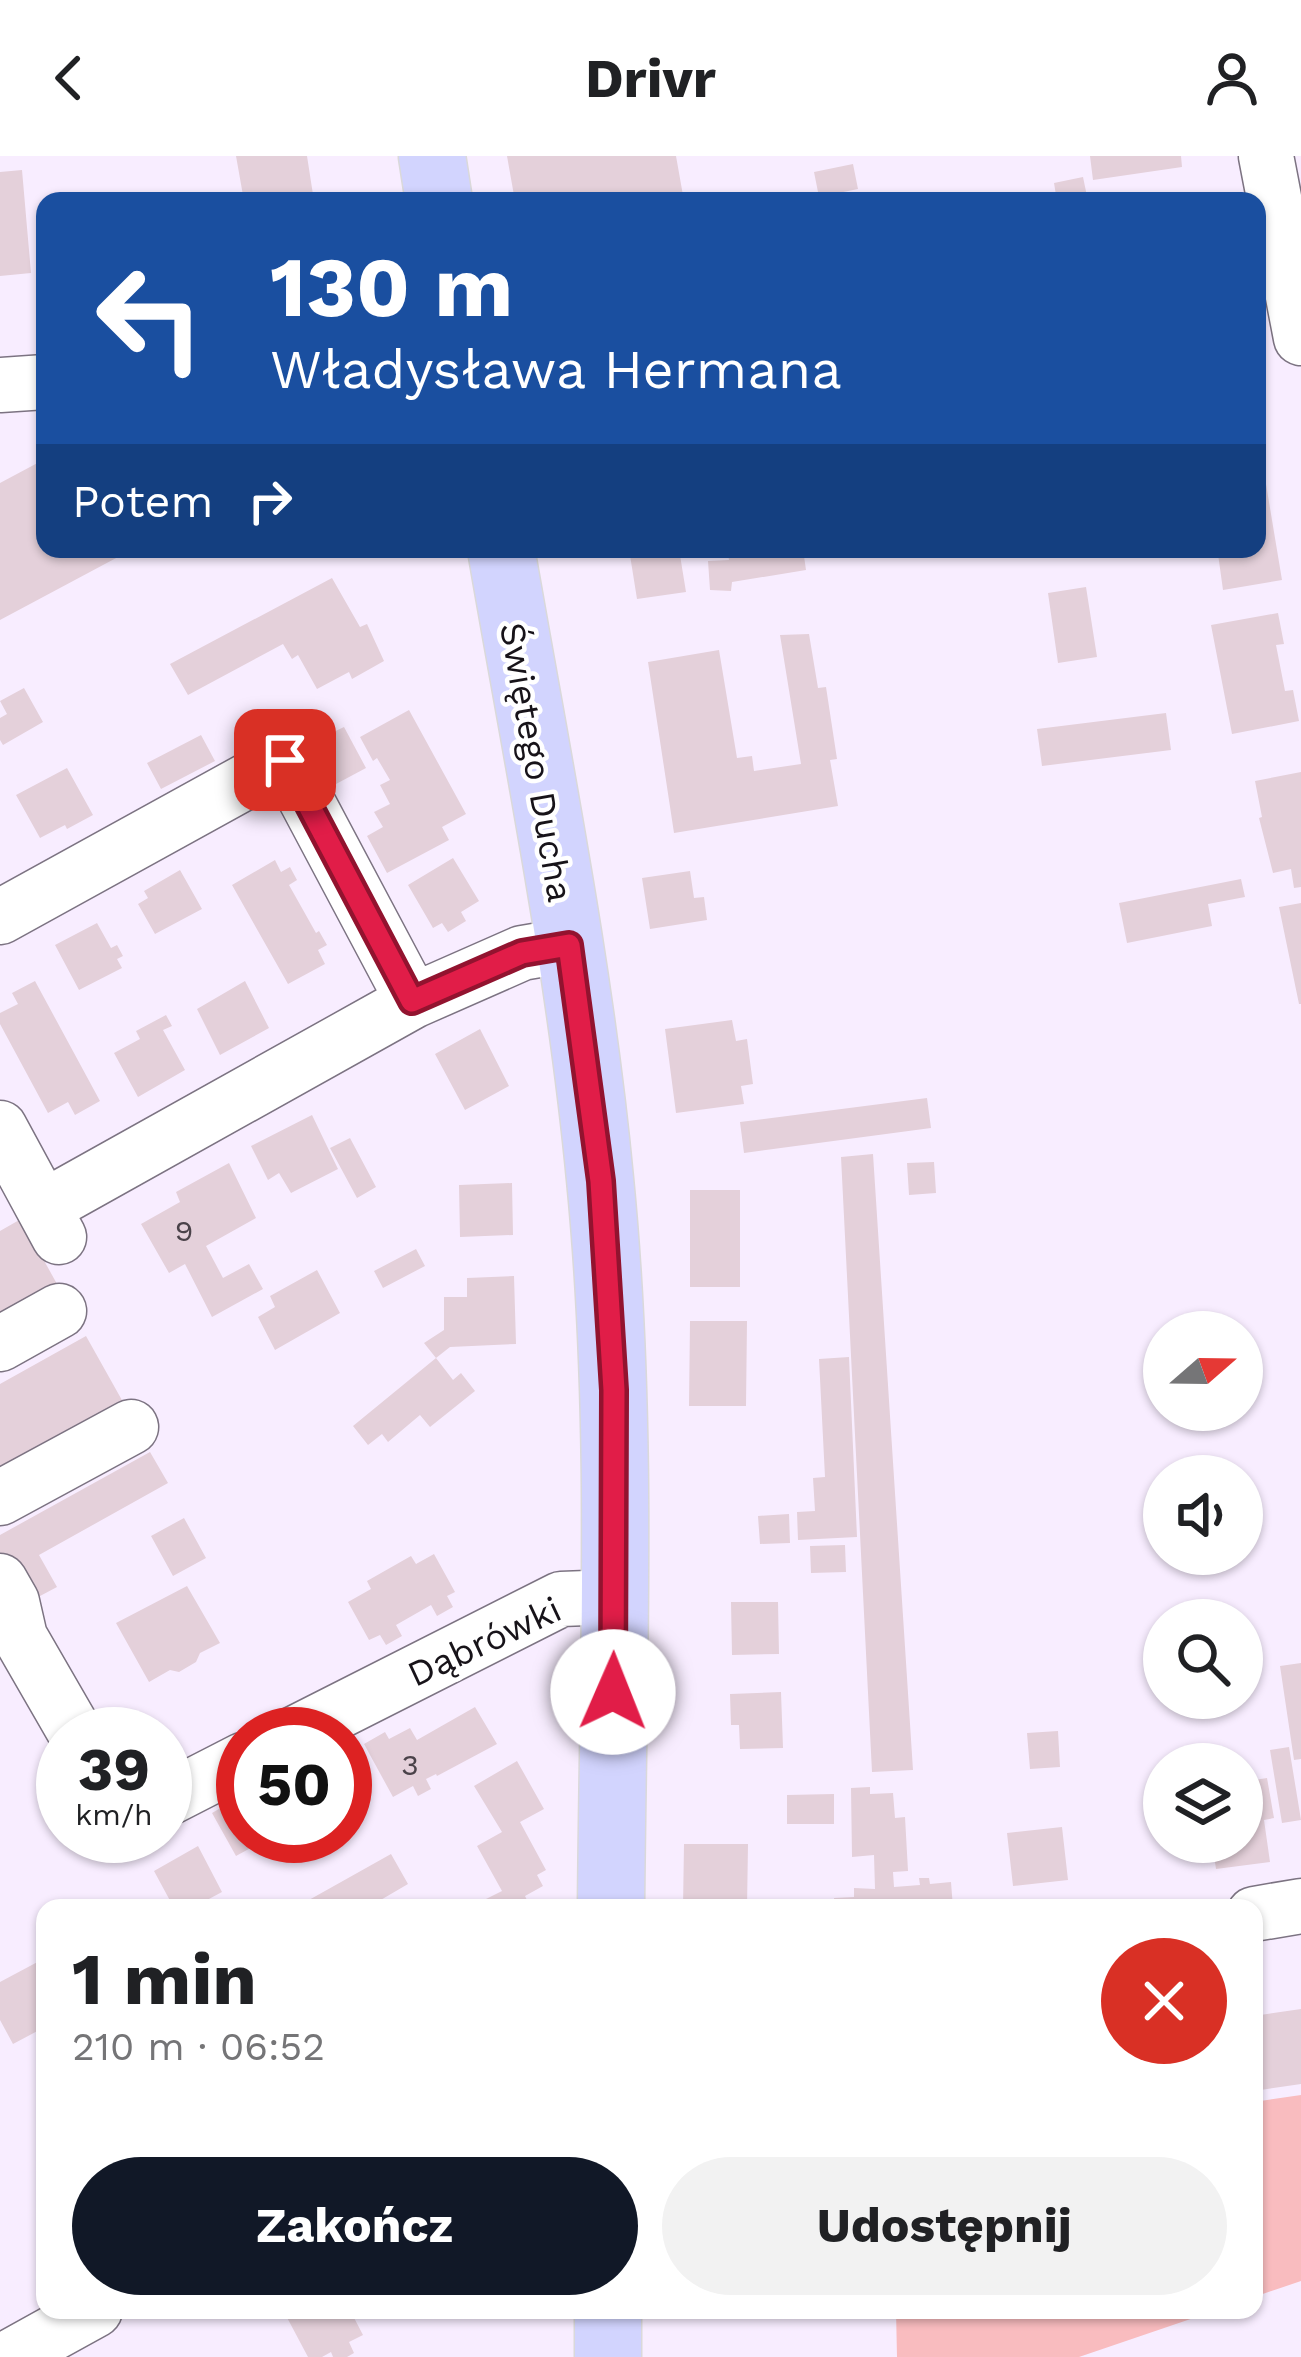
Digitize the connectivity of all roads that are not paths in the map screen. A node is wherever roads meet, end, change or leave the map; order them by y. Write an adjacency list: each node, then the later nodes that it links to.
1 (432, 156): 3 (main road)
2 (1266, 156): 4 (street)
3 (438, 192)
4 (1301, 338)
5 (36, 383): 6 (street)
6 (0, 385)
7 (503, 558): 9 (main road, Świętego Ducha)
8 (0, 917): 10 (street)
9 (569, 945): 10 (street); 18 (main road, Świętego Ducha)
10 (412, 1001): 12 (street)
11 (0, 1128): 12 (street)
12 (32, 1202)
13 (59, 1310): 14 (street)
14 (0, 1344)
15 (131, 1427): 16 (street)
16 (0, 1498)
17 (0, 1581): 19 (street)
18 (614, 1598): 20 (street, Dąbrówki); 21 (main road, Świętego Ducha)
19 (60, 1707)
20 (347, 1707)
21 (611, 1899)
22 (1301, 1906): 23 (street)
23 (1263, 1912)
24 (79, 2319): 26 (street)
25 (608, 2319): 27 (main road)
26 (10, 2357)
27 (608, 2357)

